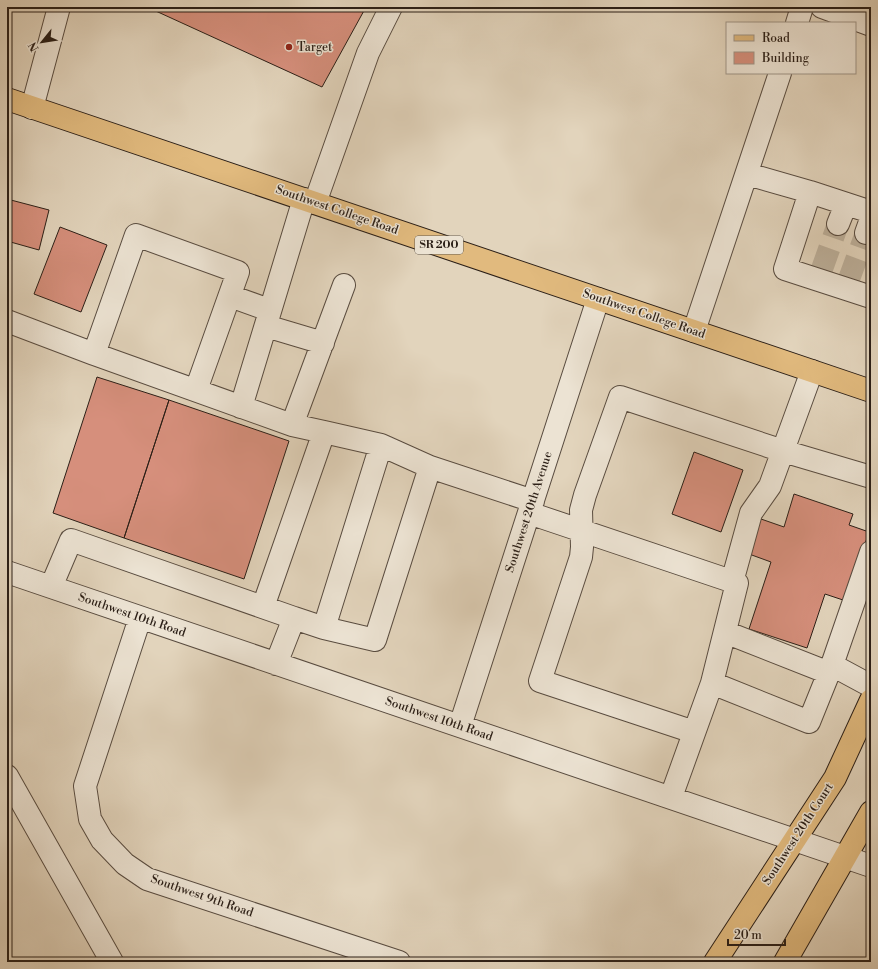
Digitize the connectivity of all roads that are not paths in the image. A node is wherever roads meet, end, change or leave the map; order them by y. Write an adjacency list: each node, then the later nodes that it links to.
1 (59, 7): 9 (street)
2 (391, 7): 12 (street)
3 (802, 7): 5 (street)
4 (822, 7): 6 (street)
5 (797, 22)
6 (871, 25)
7 (780, 74): 10 (street)
8 (7, 99): 9 (main road, Southwest College Road / SR 200)
9 (32, 108): 12 (main road, Southwest College Road / SR 200)
10 (747, 174): 11 (street); 22 (street)
11 (810, 192): 13 (street); 18 (street)
12 (309, 201): 19 (main road, Southwest College Road / SR 200); 20 (street)
13 (846, 204): 14 (street); 15 (street)
14 (871, 212)
15 (838, 224)
16 (344, 285): 23 (street)
17 (230, 296): 20 (street); 24 (street); 26 (street)
18 (871, 297)
19 (598, 299): 22 (main road, Southwest College Road / SR 200); 35 (street, Southwest 20th Avenue)
20 (267, 318): 23 (street); 28 (street)
21 (7, 321): 24 (street)
22 (694, 332): 25 (main road, Southwest College Road / SR 200)
23 (323, 343): 29 (street)
24 (94, 354): 26 (street)
25 (812, 371): 27 (main road, Southwest College Road / SR 200); 32 (street)
26 (196, 390): 28 (street)
27 (871, 391)
28 (241, 407): 29 (street)
29 (292, 425): 30 (street)
30 (324, 432): 31 (street); 41 (street)
31 (381, 445): 33 (street); 44 (street)
32 (783, 451): 34 (street); 36 (street); 39 (street)
33 (430, 467): 35 (street); 44 (street)
34 (871, 477)
35 (531, 507): 36 (street); 51 (street, Southwest 20th Avenue)
36 (581, 530): 39 (street); 52 (street)
37 (871, 552): 47 (street)
38 (7, 572): 40 (street, Southwest 10th Road)
39 (732, 582): 45 (street)
40 (51, 587): 41 (street); 42 (street, Southwest 10th Road)
41 (263, 607): 43 (street)
42 (140, 618): 46 (street, Southwest 10th Road); 60 (street, Southwest 9th Road)
43 (294, 618): 44 (street); 46 (street)
44 (324, 628)
45 (725, 632): 47 (street); 48 (street)
46 (276, 664): 51 (street, Southwest 10th Road)
47 (830, 669): 48 (street); 49 (street)
48 (712, 683): 52 (street)
49 (871, 686)
50 (871, 700): 56 (main road, Southwest 20th Court)
51 (460, 726): 54 (street, Southwest 10th Road)
52 (694, 732): 54 (street)
53 (7, 776): 59 (street)
54 (671, 797): 56 (street, Southwest 10th Road)
55 (871, 812): 57 (main road)
56 (794, 839): 57 (street, Southwest 10th Road); 61 (main road, Southwest 20th Court)
57 (844, 856): 58 (street, Southwest 10th Road); 62 (main road)
58 (871, 866)
59 (112, 962)
60 (399, 962)
61 (715, 962)
62 (784, 962)

